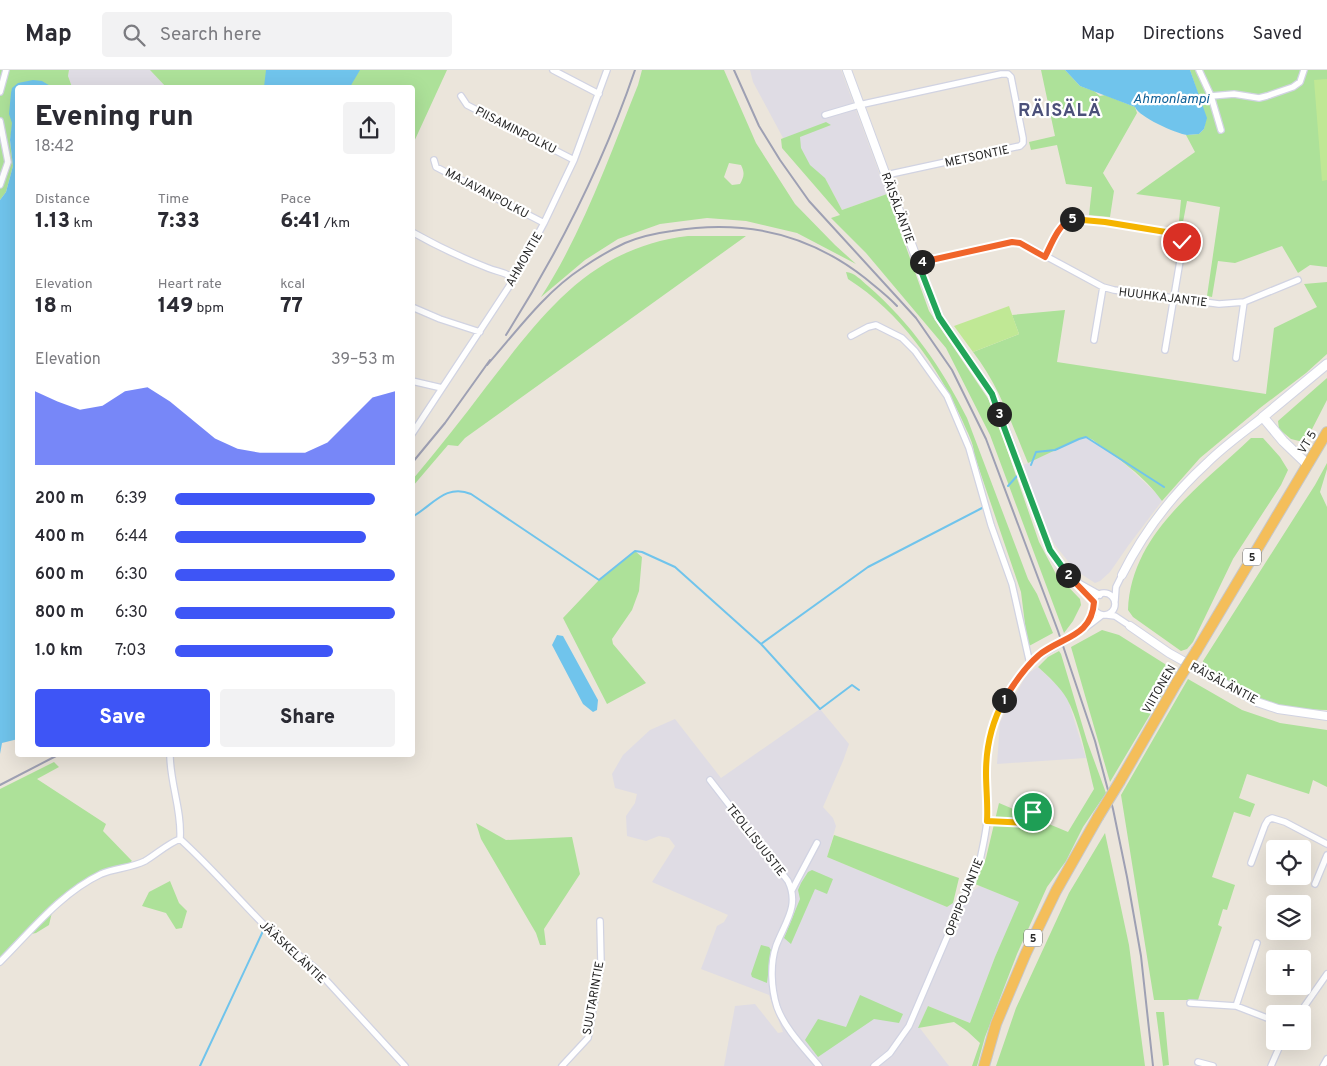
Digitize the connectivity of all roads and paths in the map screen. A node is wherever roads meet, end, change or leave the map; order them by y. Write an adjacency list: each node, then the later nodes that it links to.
1 (6, 70): 7 (street)
2 (552, 70): 8 (street)
3 (607, 70): 8 (street, AHMONTIE)
4 (847, 70): 11 (street, RÄISÄLÄNTIE)
5 (1199, 70): 10 (street)
6 (1304, 70): 10 (street)
7 (0, 92)
8 (599, 94): 16 (street, AHMONTIE)
9 (461, 96): 16 (street, PIISAMINPOLKU)
10 (1210, 96): 14 (street)
11 (859, 105): 12 (street); 17 (street, RÄISÄLÄNTIE); 17 (street, METSONTIE)
12 (825, 115)
13 (0, 122): 18 (street)
14 (1221, 130)
15 (434, 160): 19 (street, MAJAVANPOLKU)
16 (574, 160): 19 (street, AHMONTIE)
17 (886, 175): 22 (street, RÄISÄLÄNTIE)
18 (0, 185)
19 (544, 224): 23 (street, AHMONTIE)
20 (415, 234): 23 (street)
21 (1045, 257): 22 (street, HUUHKAJANTIE); 25 (street, HUUHKAJANTIE); 26 (street)
22 (918, 263): 42 (street, RÄISÄLÄNTIE)
23 (514, 279): 29 (street, AHMONTIE)
24 (1298, 280): 27 (street, HUUHKAJANTIE)
25 (1103, 287): 26 (street, HUUHKAJANTIE); 31 (street)
26 (1174, 298): 27 (street, HUUHKAJANTIE); 32 (street)
27 (1244, 302): 33 (street)
28 (415, 308): 29 (street)
29 (480, 332): 36 (street, AHMONTIE)
30 (852, 336): 49 (street)
31 (1094, 340)
32 (1165, 350)
33 (1236, 358)
34 (1327, 364): 37 (main road)
35 (415, 382): 36 (street)
36 (442, 388): 38 (street, AHMONTIE)
37 (1263, 416): 40 (main road); 41 (street)
38 (415, 429)
39 (1327, 432): 40 (highway, VT 5 / 5)
40 (1307, 464): 77 (highway, VIITONEN / 5, bridge)
41 (1122, 575): 43 (street); 45 (street)
42 (1075, 581): 43 (street); 44 (street)
43 (1101, 594): 44 (street); 45 (street)
44 (1094, 604): 46 (street); 48 (street)
45 (1115, 605): 46 (street); 47 (street)
46 (1104, 615): 47 (street); 48 (street, OPPIPOJANTIE)
47 (1130, 626): 50 (street, RÄISÄLÄNTIE)
48 (1084, 629): 49 (street, OPPIPOJANTIE)
49 (1030, 664): 54 (street, OPPIPOJANTIE)
50 (1327, 716)
51 (170, 757): 55 (street)
52 (710, 780): 61 (street, TEOLLISUUSTIE)
53 (1033, 804): 54 (street)
54 (987, 821): 76 (street, OPPIPOJANTIE)
55 (180, 839): 64 (street); 73 (street, JÄÄSKELÄNTIE)
56 (816, 843): 61 (street)
57 (1327, 844): 59 (street)
58 (1327, 855): 60 (street)
59 (1251, 863)
60 (1315, 884)
61 (792, 890): 75 (street, TEOLLISUUSTIE)
62 (600, 921): 74 (street, SUUTARINTIE)
63 (1257, 943): 68 (street)
64 (0, 962)
65 (1327, 974): 67 (street)
66 (1190, 1003): 68 (street)
67 (1305, 1005)
68 (1236, 1006): 69 (street)
69 (1266, 1018)
70 (1278, 1050): 79 (street)
71 (1327, 1059): 80 (street)
72 (1198, 1062): 78 (street)
73 (405, 1066)
74 (562, 1066)
75 (819, 1066)
76 (874, 1066)
77 (984, 1066)
78 (1213, 1066)
79 (1271, 1066)
80 (1322, 1066)

